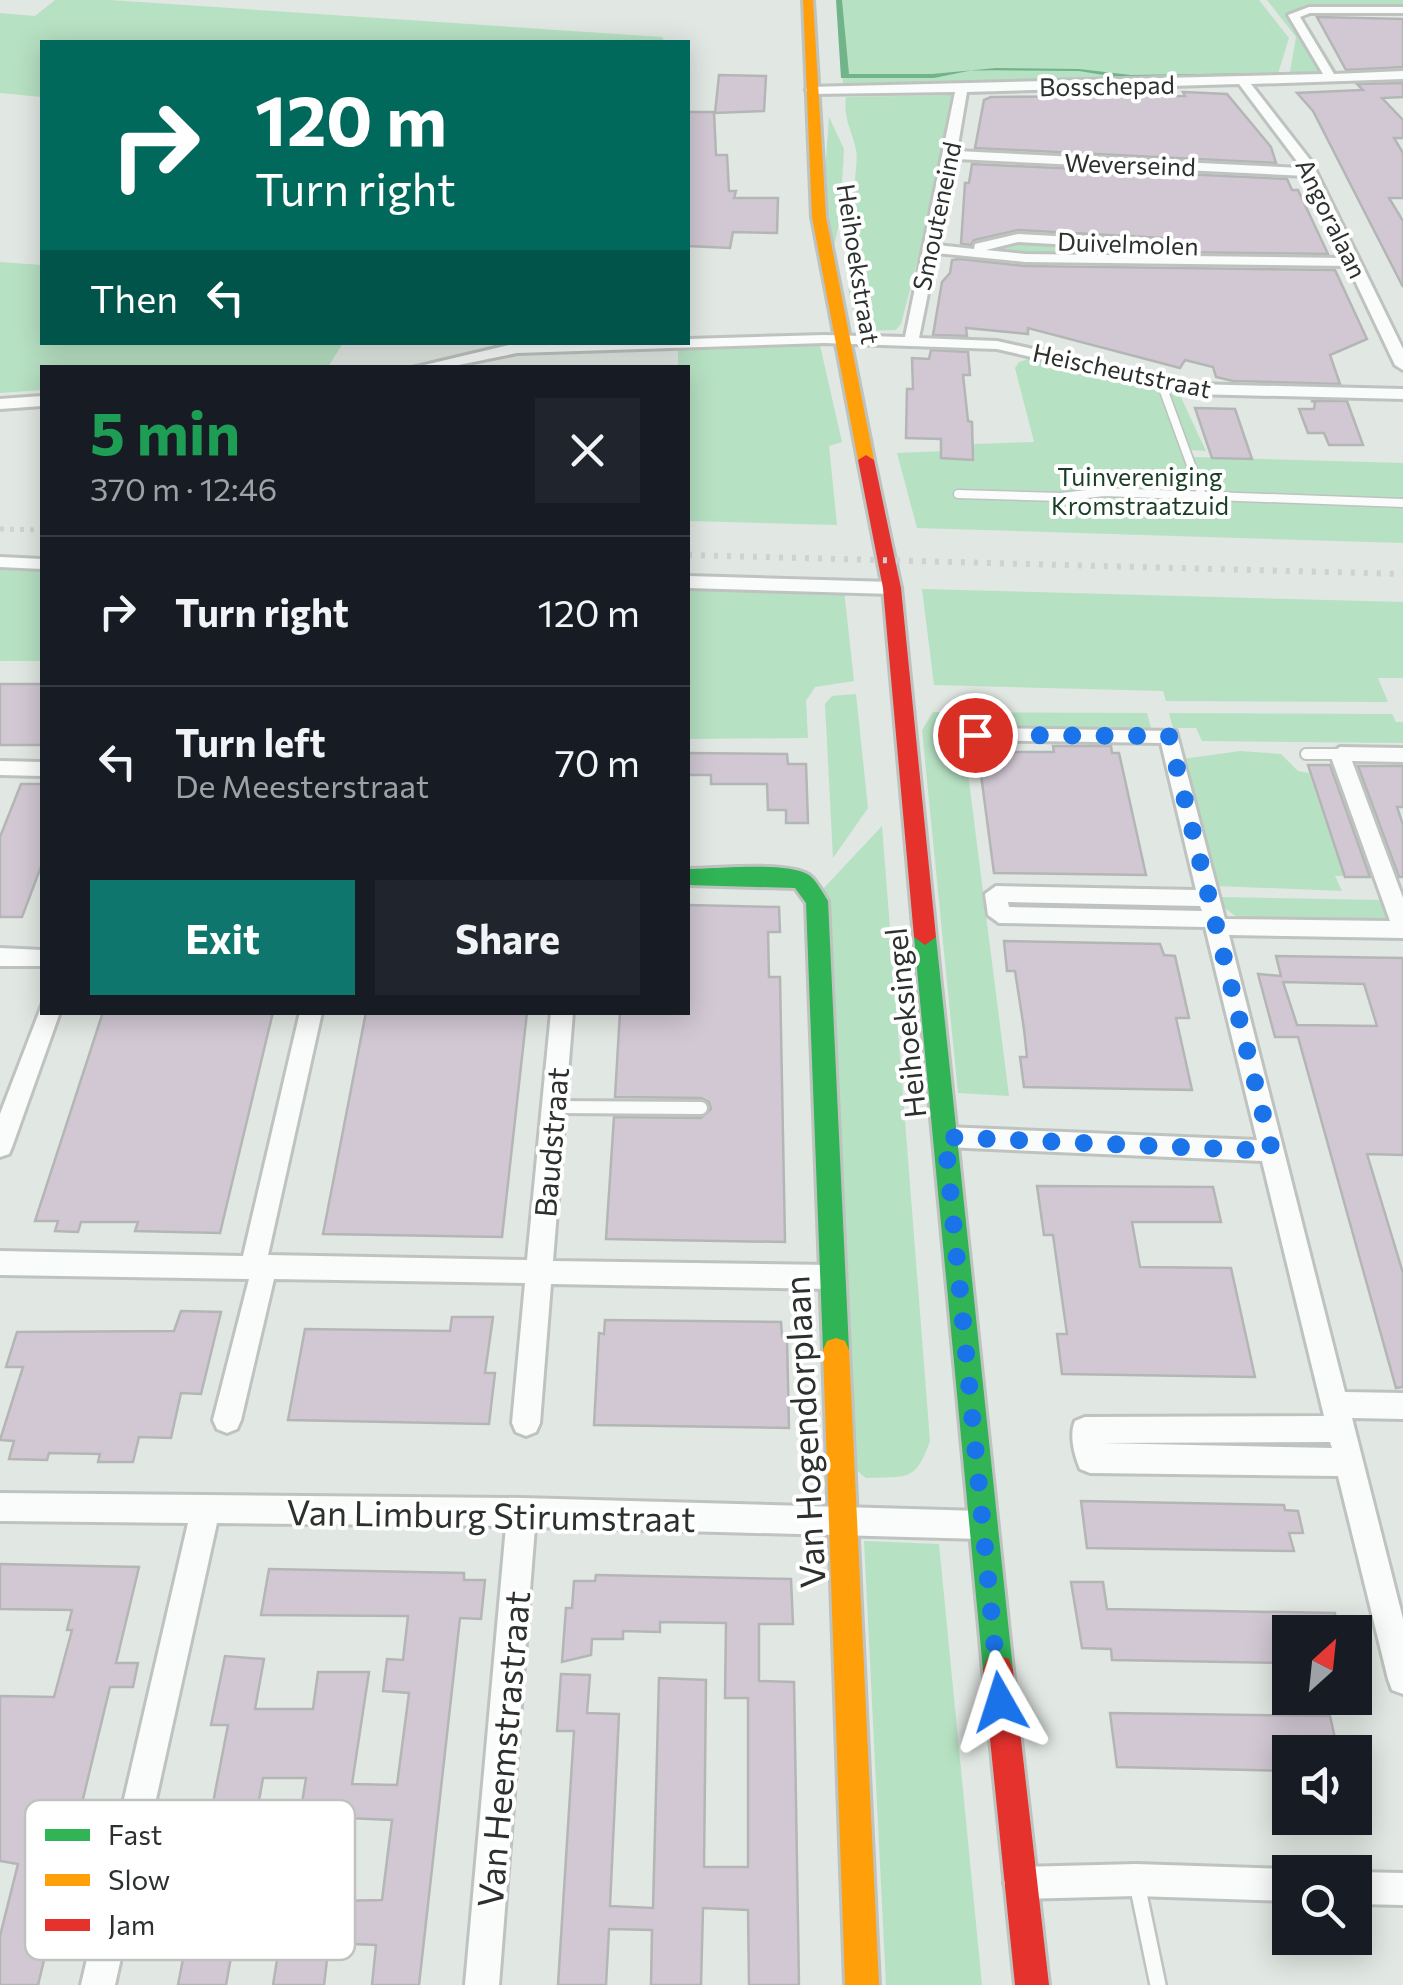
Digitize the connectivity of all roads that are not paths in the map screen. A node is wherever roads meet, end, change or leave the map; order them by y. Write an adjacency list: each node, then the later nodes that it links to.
1 (808, 0): 7 (street, Heihoekstraat)
2 (1403, 10): 4 (street)
3 (1403, 75): 4 (street, Bosschepad)
4 (1331, 78): 5 (street, Bosschepad)
5 (1244, 82): 6 (street, Bosschepad); 9 (street, Angoralaan)
6 (962, 89): 7 (street, Bosschepad); 8 (street, Smouteneind)
7 (812, 90): 12 (street, Heihoekstraat)
8 (951, 154): 9 (street, Weverseind); 10 (street, Smouteneind)
9 (1310, 172): 11 (street, Angoralaan)
10 (926, 248): 11 (street, Duivelmolen); 13 (street, Smouteneind)
11 (1354, 262): 17 (street, Angoralaan)
12 (841, 340): 13 (street, Heischeutstraat); 14 (street, Heischeutstraat); 25 (street, Heihoekstraat)
13 (911, 343): 18 (street, Heischeutstraat)
14 (690, 344)
15 (638, 345): 16 (street, Heischeutstraat)
16 (434, 365)
17 (1403, 365)
18 (1172, 381): 19 (street, Heischeutstraat); 23 (lane)
19 (1403, 394)
20 (40, 401): 21 (street)
21 (0, 404)
22 (958, 494): 23 (lane)
23 (1203, 498): 24 (lane)
24 (1403, 502)
25 (882, 533): 29 (street, Heihoeksingel)
26 (0, 562): 27 (street)
27 (40, 564)
28 (690, 582): 29 (street)
29 (892, 588): 47 (street, Heihoeksingel)
30 (975, 735): 37 (street)
31 (1306, 754): 32 (lane)
32 (1340, 754): 33 (street); 38 (street)
33 (1403, 754)
34 (0, 768): 35 (street)
35 (40, 769)
36 (690, 876): 53 (street, Van Hogendorplaan)
37 (1213, 915): 37 (street); 38 (street); 49 (street)
38 (1403, 928)
39 (0, 957): 40 (street)
40 (40, 958)
41 (48, 1015): 44 (street)
42 (311, 1015): 51 (street)
43 (562, 1015): 45 (street, Baudstraat)
44 (9, 1098): 48 (street)
45 (554, 1107): 46 (lane); 52 (street, Baudstraat)
46 (701, 1108)
47 (945, 1137): 49 (street); 63 (street, Heihoeksingel)
48 (0, 1148)
49 (1272, 1151): 55 (street)
50 (0, 1263): 51 (street)
51 (259, 1265): 52 (street); 56 (street)
52 (539, 1272): 53 (street); 57 (street, Baudstraat)
53 (831, 1276): 62 (street, Van Hogendorplaan)
54 (1403, 1406): 55 (street)
55 (1338, 1417): 58 (street); 58 (street)
56 (227, 1420)
57 (526, 1423)
58 (1350, 1462): 64 (street)
59 (0, 1507): 60 (street, Van Limburg Stirumstraat)
60 (205, 1511): 61 (street, Van Limburg Stirumstraat); 65 (street)
61 (522, 1512): 62 (street, Van Limburg Stirumstraat); 73 (street, Van Heemstrastraat)
62 (843, 1522): 63 (street, Van Limburg Stirumstraat); 74 (street, Van Hogendorplaan)
63 (981, 1525): 67 (street, Heihoeksingel)
64 (1403, 1678)
65 (140, 1800)
66 (1136, 1880): 67 (street); 68 (street); 76 (lane)
67 (1020, 1883): 75 (street, Heihoeksingel)
68 (1272, 1884)
69 (1372, 1888): 70 (street)
70 (1403, 1889)
71 (104, 1960): 72 (street)
72 (98, 1985)
73 (482, 1985)
74 (862, 1985)
75 (1032, 1985)
76 (1158, 1985)

